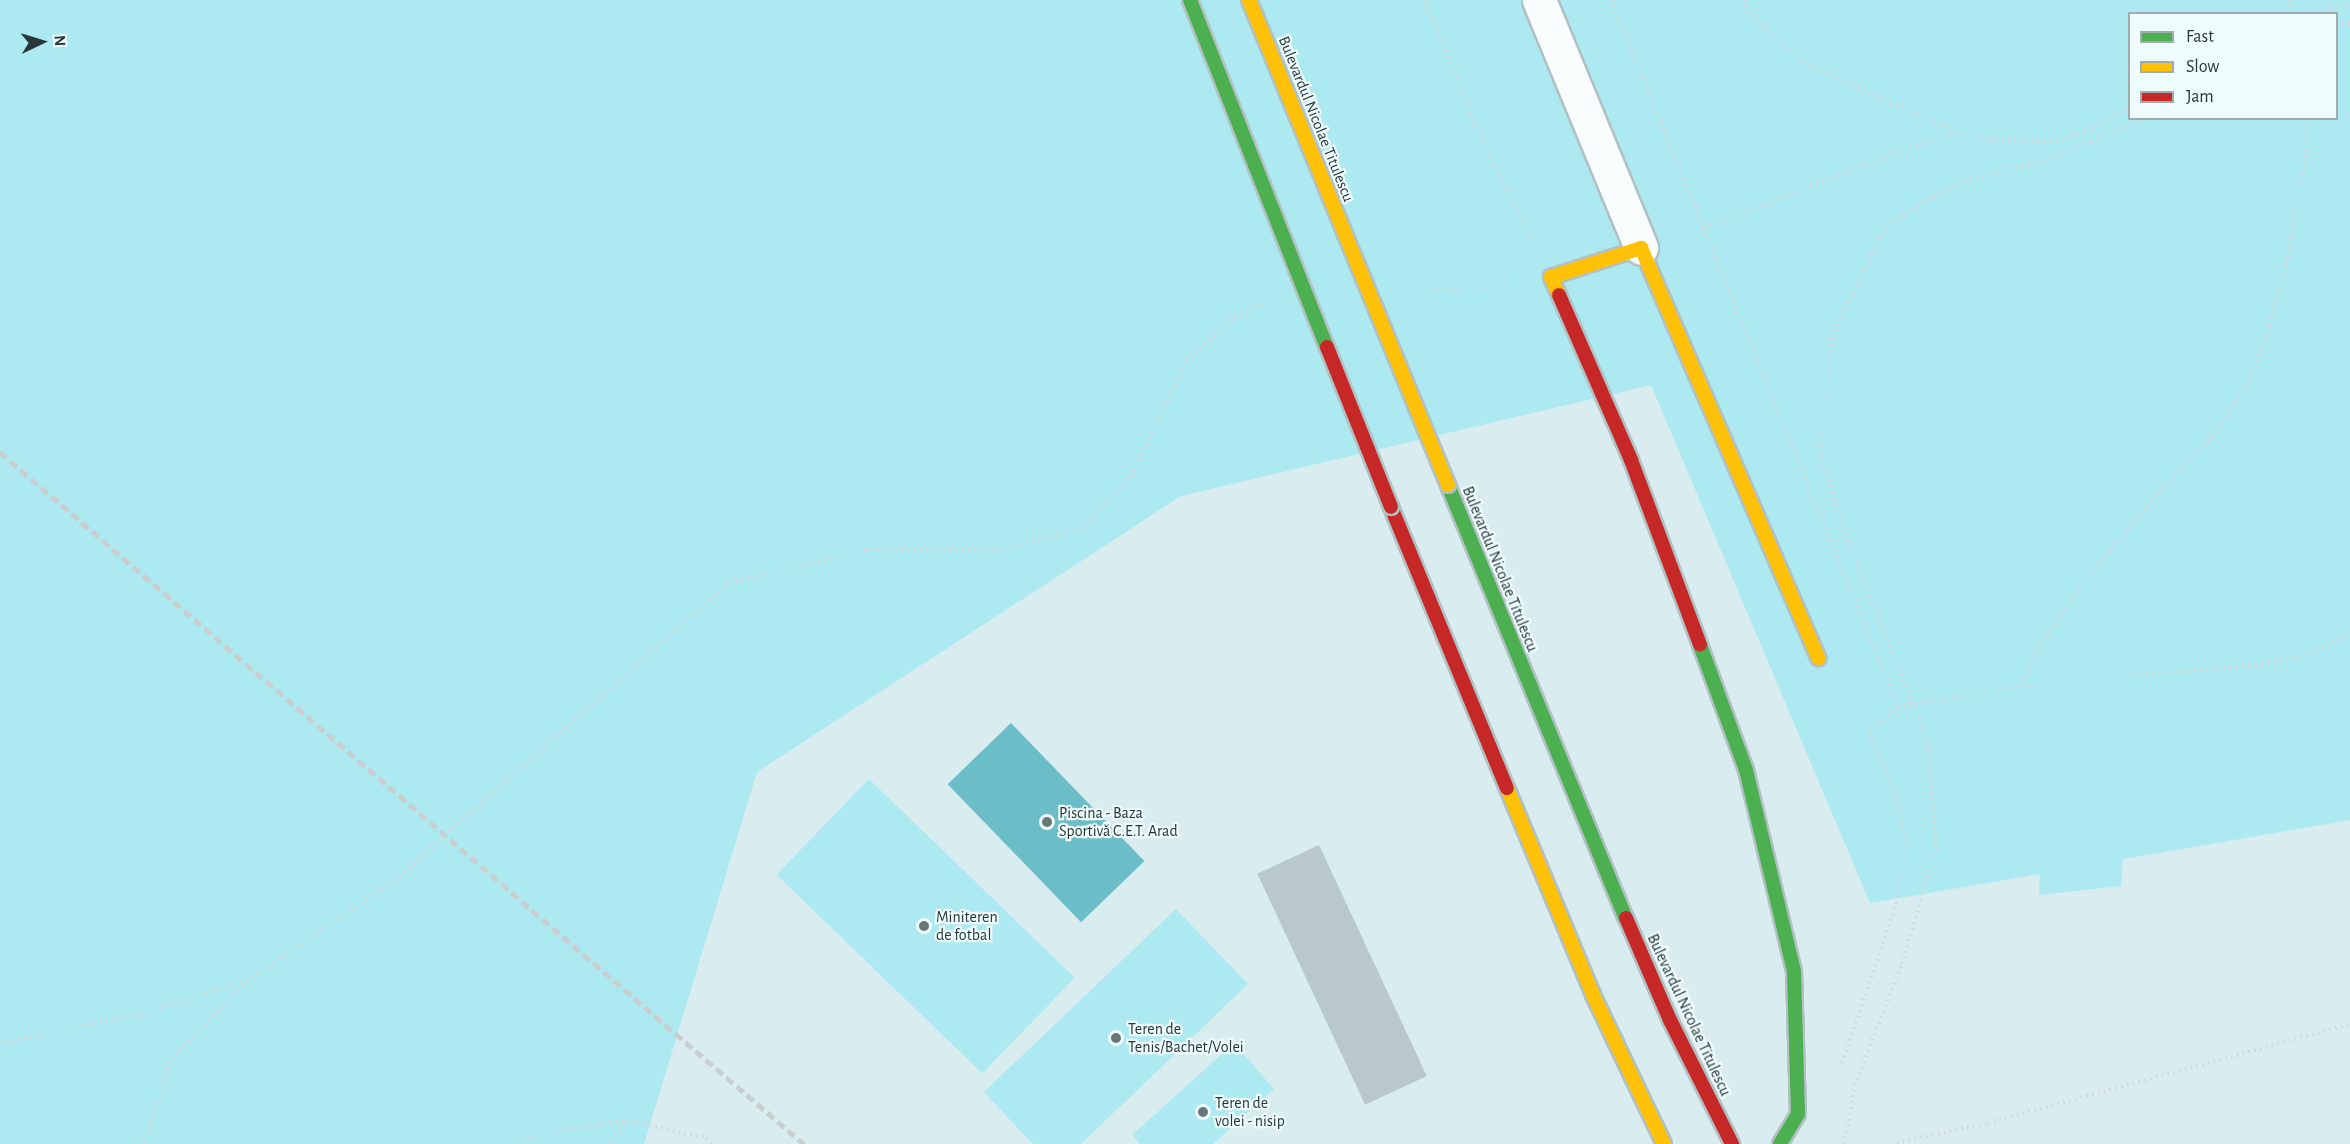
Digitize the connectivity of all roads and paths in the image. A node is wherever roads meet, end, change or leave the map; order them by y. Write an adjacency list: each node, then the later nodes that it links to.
1 (1190, 0): 31 (main road, bridge)
2 (1249, 0): 32 (main road, Bulevardul Nicolae Titulescu, bridge)
3 (1425, 0): 16 (path)
4 (1539, 0): 15 (street)
5 (1744, 0): 13 (path)
6 (2331, 0): 7 (path)
7 (2329, 7): 8 (path); 9 (path)
8 (2350, 9)
9 (2320, 12)
10 (2128, 108): 13 (path)
11 (2142, 120): 34 (path)
12 (2308, 120): 21 (path)
13 (1959, 133): 14 (path)
14 (1704, 228)
15 (1641, 248): 16 (main road); 20 (main road)
16 (1551, 278): 17 (path); 33 (main road)
17 (1405, 287)
18 (1273, 302): 23 (path)
19 (2350, 635): 21 (path)
20 (1818, 658)
21 (2021, 686): 22 (path)
22 (1898, 707)
23 (247, 981): 25 (path); 27 (path)
24 (2350, 1024): 35 (path)
25 (0, 1043)
26 (626, 1120): 28 (path); 29 (path); 30 (path)
27 (144, 1144)
28 (523, 1144)
29 (609, 1144)
30 (713, 1144)
31 (1664, 1144)
32 (1732, 1144)
33 (1780, 1144)
34 (1844, 1144)
35 (1892, 1144)

